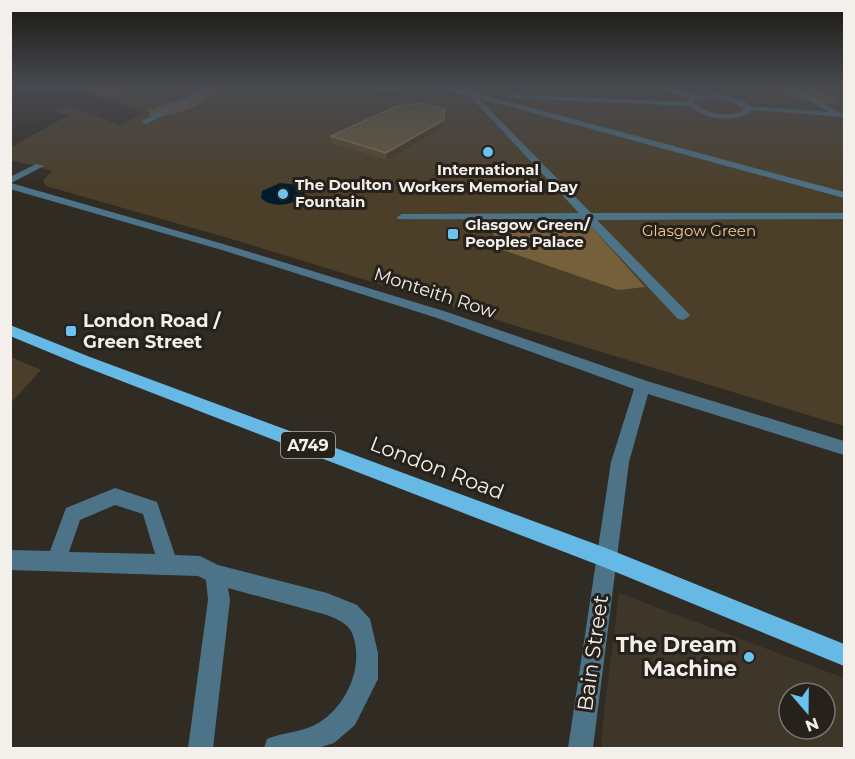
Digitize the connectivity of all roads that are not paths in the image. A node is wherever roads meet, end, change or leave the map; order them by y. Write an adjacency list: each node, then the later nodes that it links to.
1 (500, 121): 9 (street)
2 (581, 121): 6 (street)
3 (39, 166): 4 (street)
4 (10, 180)
5 (10, 186): 12 (street, Monteith Row)
6 (844, 195)
7 (844, 216): 9 (street)
8 (402, 217): 9 (street)
9 (592, 218): 10 (street)
10 (683, 316)
11 (10, 330): 14 (main road, London Road / A749)
12 (643, 386): 13 (street, Monteith Row); 14 (street, Bain Street)
13 (844, 448)
14 (606, 558): 19 (main road, London Road / A749); 22 (street, Bain Street)
15 (10, 560): 16 (street)
16 (56, 561): 17 (street); 17 (street)
17 (168, 565): 18 (street)
18 (215, 574): 20 (street); 21 (street)
19 (844, 656)
20 (200, 748)
21 (276, 748)
22 (580, 748)

